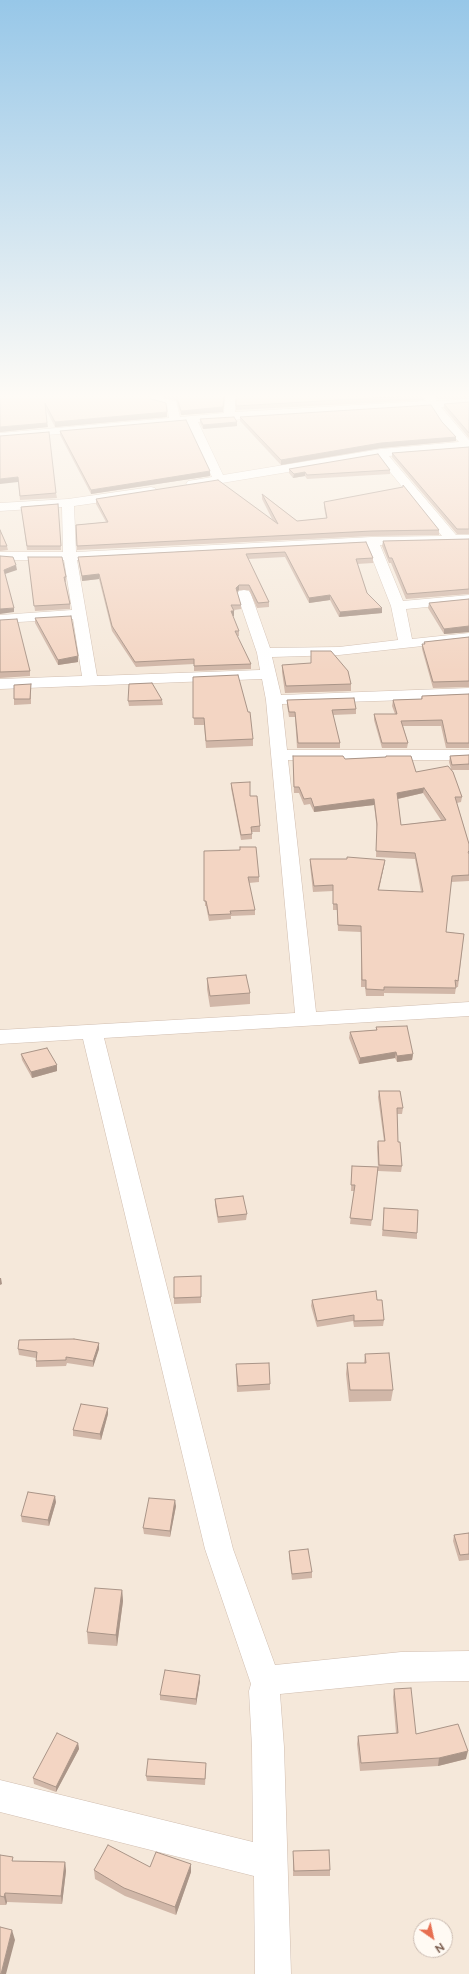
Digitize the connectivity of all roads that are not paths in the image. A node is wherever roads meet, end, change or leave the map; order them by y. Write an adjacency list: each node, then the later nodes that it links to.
1 (409, 487): 5 (street)
2 (164, 489): 3 (street)
3 (68, 503): 4 (street); 9 (street)
4 (0, 507)
5 (452, 539): 6 (street); 7 (street)
6 (469, 539)
7 (372, 541): 9 (street); 12 (street)
8 (0, 556): 9 (street)
9 (70, 556): 13 (street)
10 (244, 594): 17 (street)
11 (469, 599): 12 (street)
12 (398, 606): 16 (street)
13 (79, 614): 14 (street); 19 (street)
14 (0, 619)
15 (469, 637): 16 (street)
16 (406, 645): 17 (street)
17 (264, 653): 18 (street)
18 (268, 674): 19 (street); 22 (street)
19 (90, 681): 20 (street)
20 (0, 684)
21 (469, 693): 22 (street)
22 (274, 700): 23 (street)
23 (280, 755): 24 (street); 26 (street)
24 (469, 755)
25 (469, 1009): 26 (street)
26 (306, 1018): 27 (street)
27 (92, 1031): 28 (street); 30 (street)
28 (0, 1037)
29 (469, 1666): 30 (street)
30 (267, 1685): 32 (street)
31 (0, 1796): 32 (street)
32 (271, 1863): 33 (street)
33 (273, 1974)

